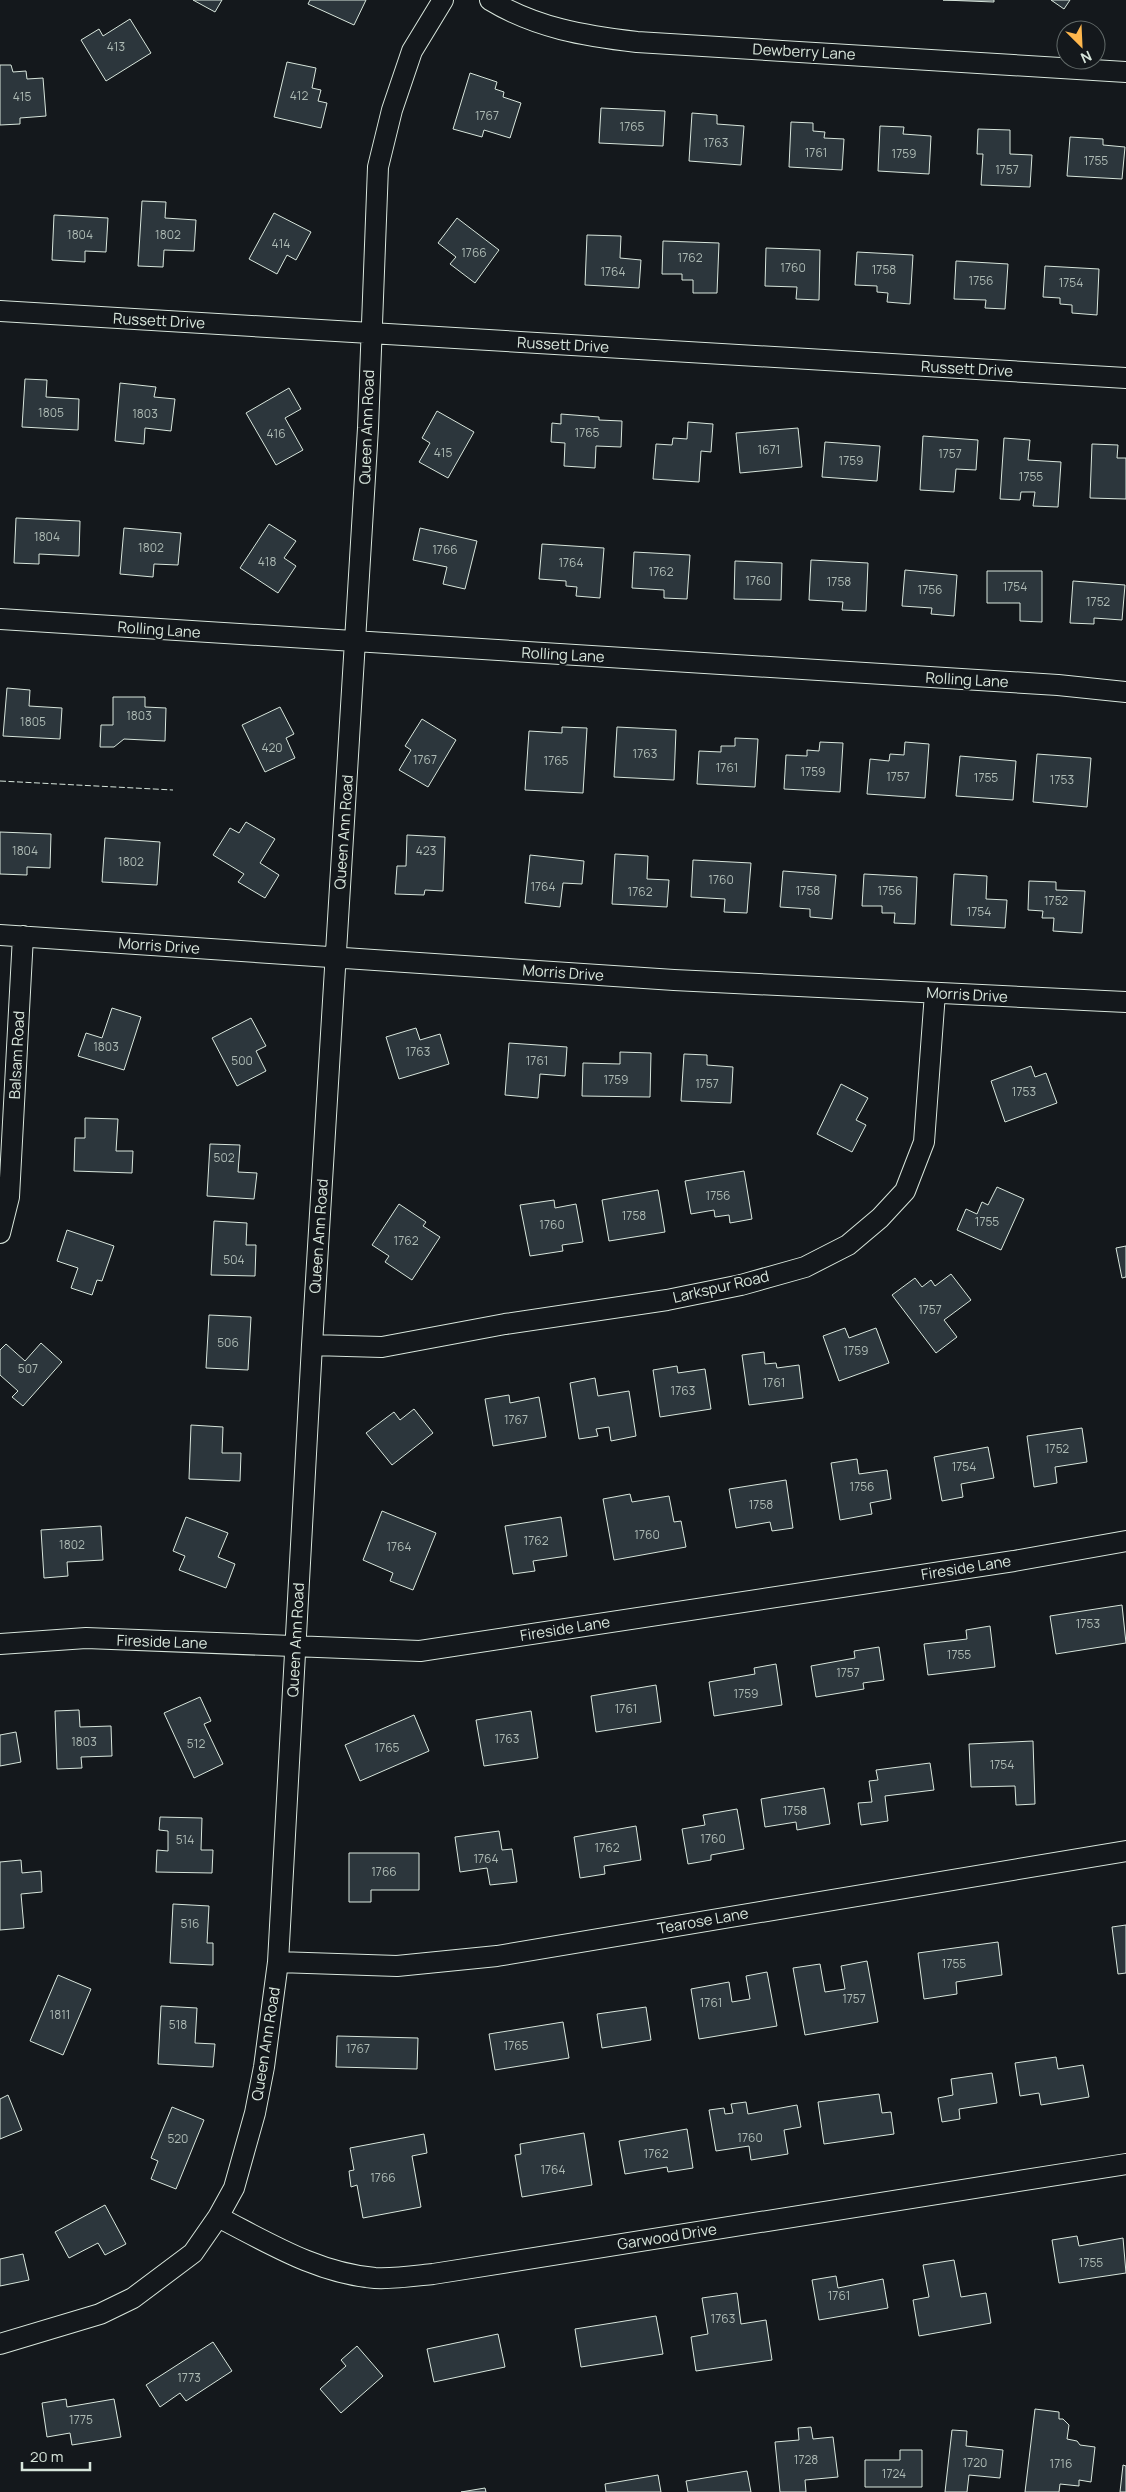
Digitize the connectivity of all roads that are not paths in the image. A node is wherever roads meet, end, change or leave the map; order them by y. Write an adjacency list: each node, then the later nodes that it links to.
1 (443, 0): 5 (street, Queen Ann Road)
2 (490, 0): 3 (street, Dewberry Lane)
3 (1126, 72)
4 (0, 311): 5 (street, Russett Drive)
5 (371, 334): 6 (street, Russett Drive); 8 (street, Queen Ann Road)
6 (1126, 378)
7 (0, 619): 8 (street, Rolling Lane)
8 (356, 643): 9 (street, Rolling Lane); 12 (street, Queen Ann Road)
9 (1126, 692)
10 (0, 935): 11 (street, Morris Drive)
11 (23, 936): 12 (street, Morris Drive); 15 (street, Balsam Road)
12 (336, 958): 13 (street, Morris Drive); 16 (street, Queen Ann Road)
13 (935, 993): 14 (street, Morris Drive); 16 (street, Larkspur Road)
14 (1126, 1002)
15 (0, 1233)
16 (312, 1345): 19 (street, Queen Ann Road)
17 (1126, 1541): 19 (street, Fireside Lane)
18 (0, 1644): 19 (street, Fireside Lane)
19 (296, 1647): 21 (street, Queen Ann Road)
20 (1126, 1851): 21 (street, Tearose Lane)
21 (278, 1962): 23 (street, Queen Ann Road)
22 (1126, 2164): 23 (street, Garwood Drive)
23 (218, 2216): 24 (street, Queen Ann Road)
24 (0, 2344)

